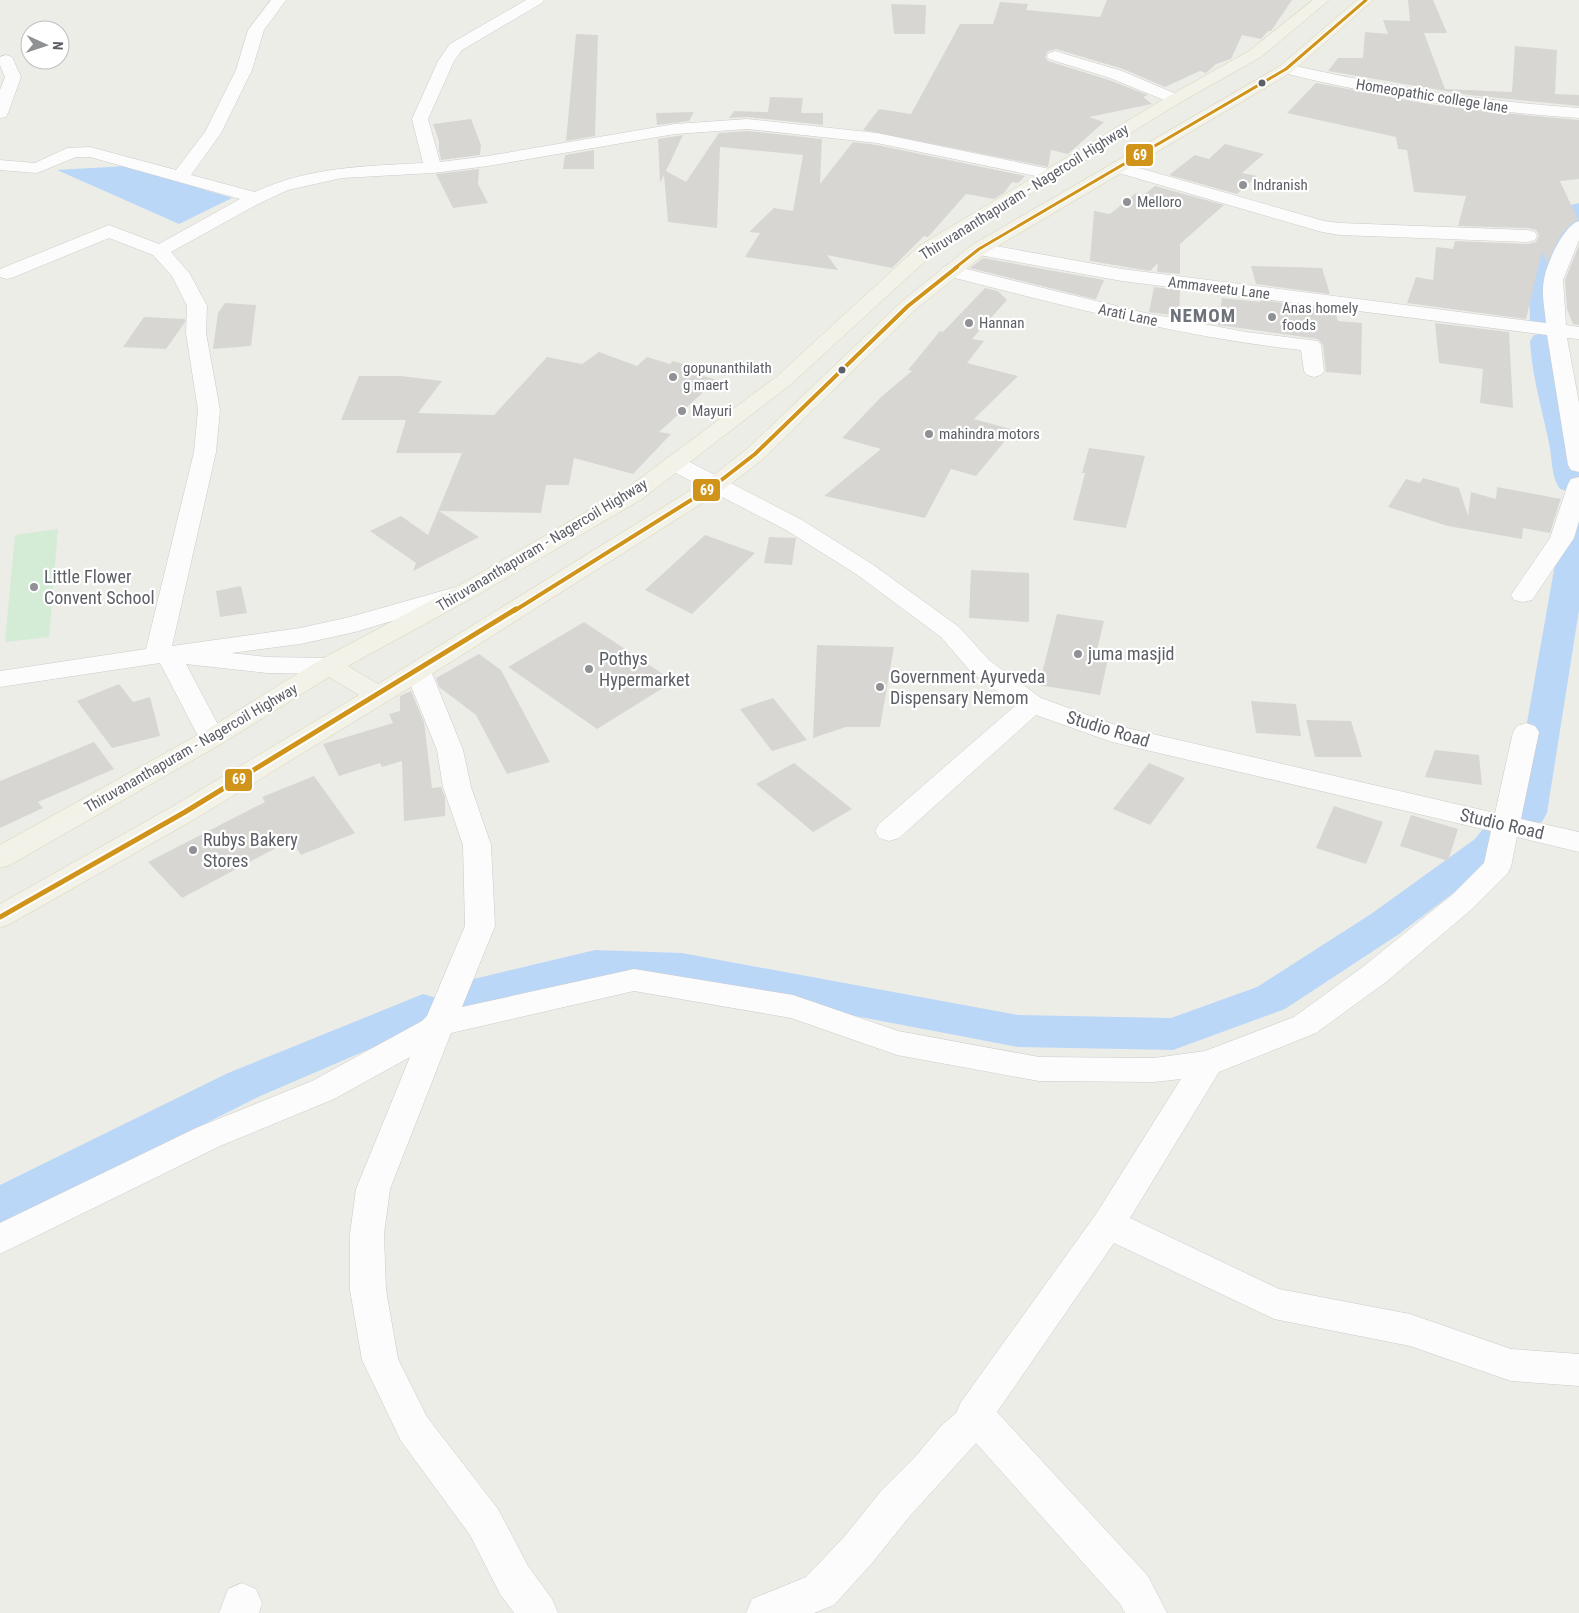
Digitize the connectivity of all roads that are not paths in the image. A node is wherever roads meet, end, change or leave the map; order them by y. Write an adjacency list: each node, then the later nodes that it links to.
1 (279, 0): 15 (street)
2 (537, 0): 12 (street)
3 (1322, 0): 8 (main road, Thiruvananthapuram - Nagercoil Highway)
4 (1366, 0): 7 (main road, Thiruvananthapuram - Nagercoil Highway)
5 (1055, 56): 8 (street)
6 (6, 60): 9 (street)
7 (1286, 69): 10 (street, Homeopathic college lane); 13 (main road, Thiruvananthapuram - Nagercoil Highway)
8 (1175, 99): 14 (main road, Thiruvananthapuram - Nagercoil Highway)
9 (0, 113)
10 (1579, 114)
11 (0, 165): 15 (street)
12 (433, 168): 14 (street); 16 (street)
13 (1118, 168): 18 (street); 19 (main road, Thiruvananthapuram - Nagercoil Highway)
14 (1050, 174): 26 (main road, Thiruvananthapuram - Nagercoil Highway)
15 (180, 177): 16 (street)
16 (257, 198): 20 (street)
17 (1579, 227): 23 (street)
18 (1528, 236)
19 (979, 249): 21 (main road, Thiruvananthapuram - Nagercoil Highway); 23 (street, Ammaveetu Lane)
20 (160, 251): 22 (street); 32 (street)
21 (950, 271): 25 (street, Arati Lane); 29 (main road, Thiruvananthapuram - Nagercoil Highway)
22 (7, 273)
23 (1556, 330): 24 (street, Ammaveetu Lane); 27 (street)
24 (1579, 333)
25 (1314, 371)
26 (674, 463): 29 (street, Studio Road); 30 (main road, Thiruvananthapuram - Nagercoil Highway)
27 (1579, 465)
28 (1579, 484): 31 (street)
29 (715, 485): 34 (main road, Thiruvananthapuram - Nagercoil Highway); 37 (street, Studio Road)
30 (465, 592): 32 (street); 33 (main road, Thiruvananthapuram - Nagercoil Highway)
31 (1523, 595)
32 (163, 655): 33 (street); 35 (street); 39 (street)
33 (329, 666): 36 (main road); 39 (main road, Thiruvananthapuram - Nagercoil Highway)
34 (418, 671): 36 (main road, Thiruvananthapuram - Nagercoil Highway); 45 (street)
35 (0, 679)
36 (378, 695): 44 (main road, Thiruvananthapuram - Nagercoil Highway)
37 (1032, 704): 40 (street, Studio Road); 41 (street)
38 (1526, 732): 40 (street)
39 (212, 738): 43 (main road, Thiruvananthapuram - Nagercoil Highway)
40 (1505, 826): 42 (street, Studio Road); 46 (street)
41 (889, 832)
42 (1579, 842)
43 (0, 858)
44 (0, 917)
45 (438, 1024): 46 (street); 48 (street); 51 (street)
46 (1208, 1062): 47 (street)
47 (1108, 1224): 49 (street); 50 (street)
48 (0, 1239)
49 (1579, 1370)
50 (974, 1414): 52 (street); 53 (street)
51 (538, 1613)
52 (766, 1613)
53 (1147, 1613)

